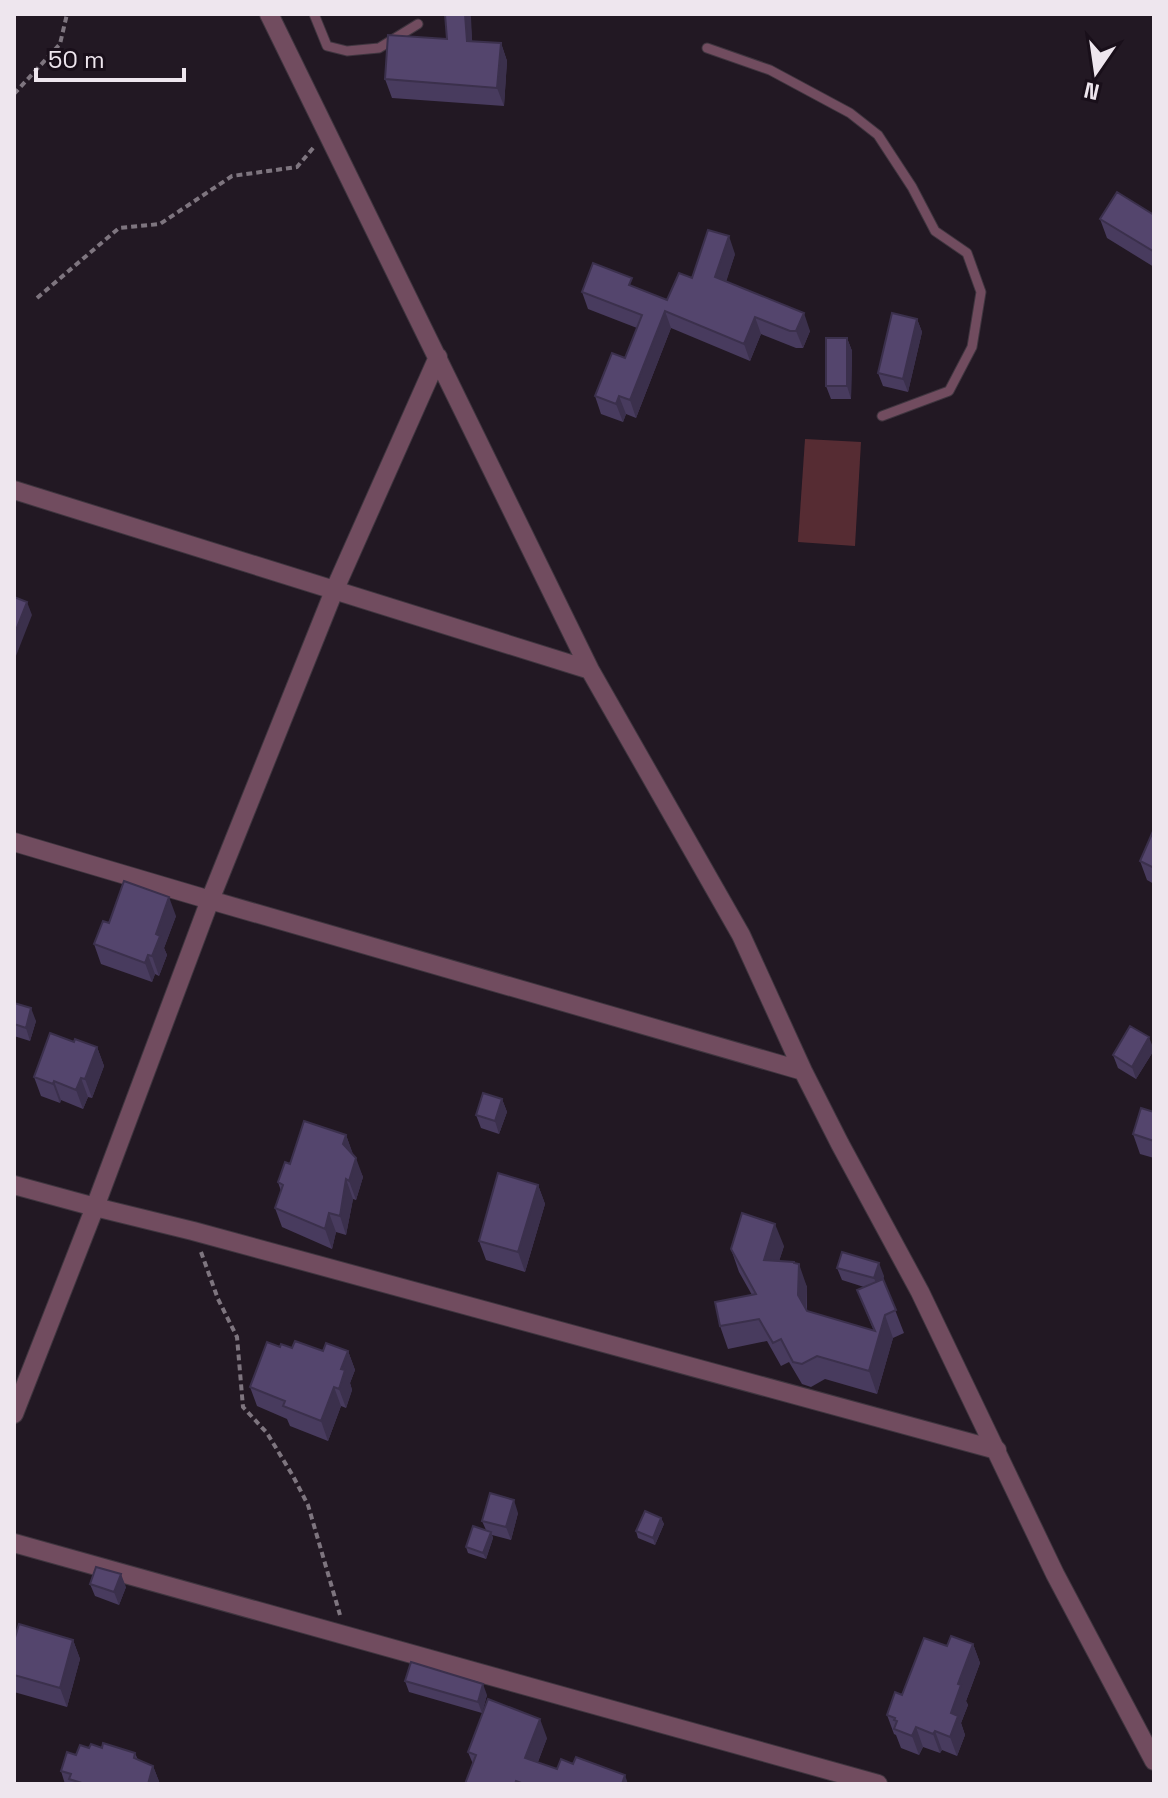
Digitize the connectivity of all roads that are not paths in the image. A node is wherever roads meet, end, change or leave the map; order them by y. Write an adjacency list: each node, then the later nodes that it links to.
1 (269, 14): 5 (street)
2 (314, 14): 3 (lane)
3 (418, 24)
4 (707, 48): 6 (lane)
5 (438, 357): 8 (street); 9 (street)
6 (882, 416)
7 (14, 490): 8 (street)
8 (334, 591): 9 (street); 11 (street)
9 (590, 670): 12 (street)
10 (14, 842): 11 (street)
11 (210, 900): 12 (street); 14 (street)
12 (803, 1071): 16 (street)
13 (14, 1185): 14 (street)
14 (95, 1207): 15 (street); 16 (street)
15 (14, 1414)
16 (997, 1450): 18 (street)
17 (14, 1543): 19 (street)
18 (1154, 1761)
19 (878, 1784)

